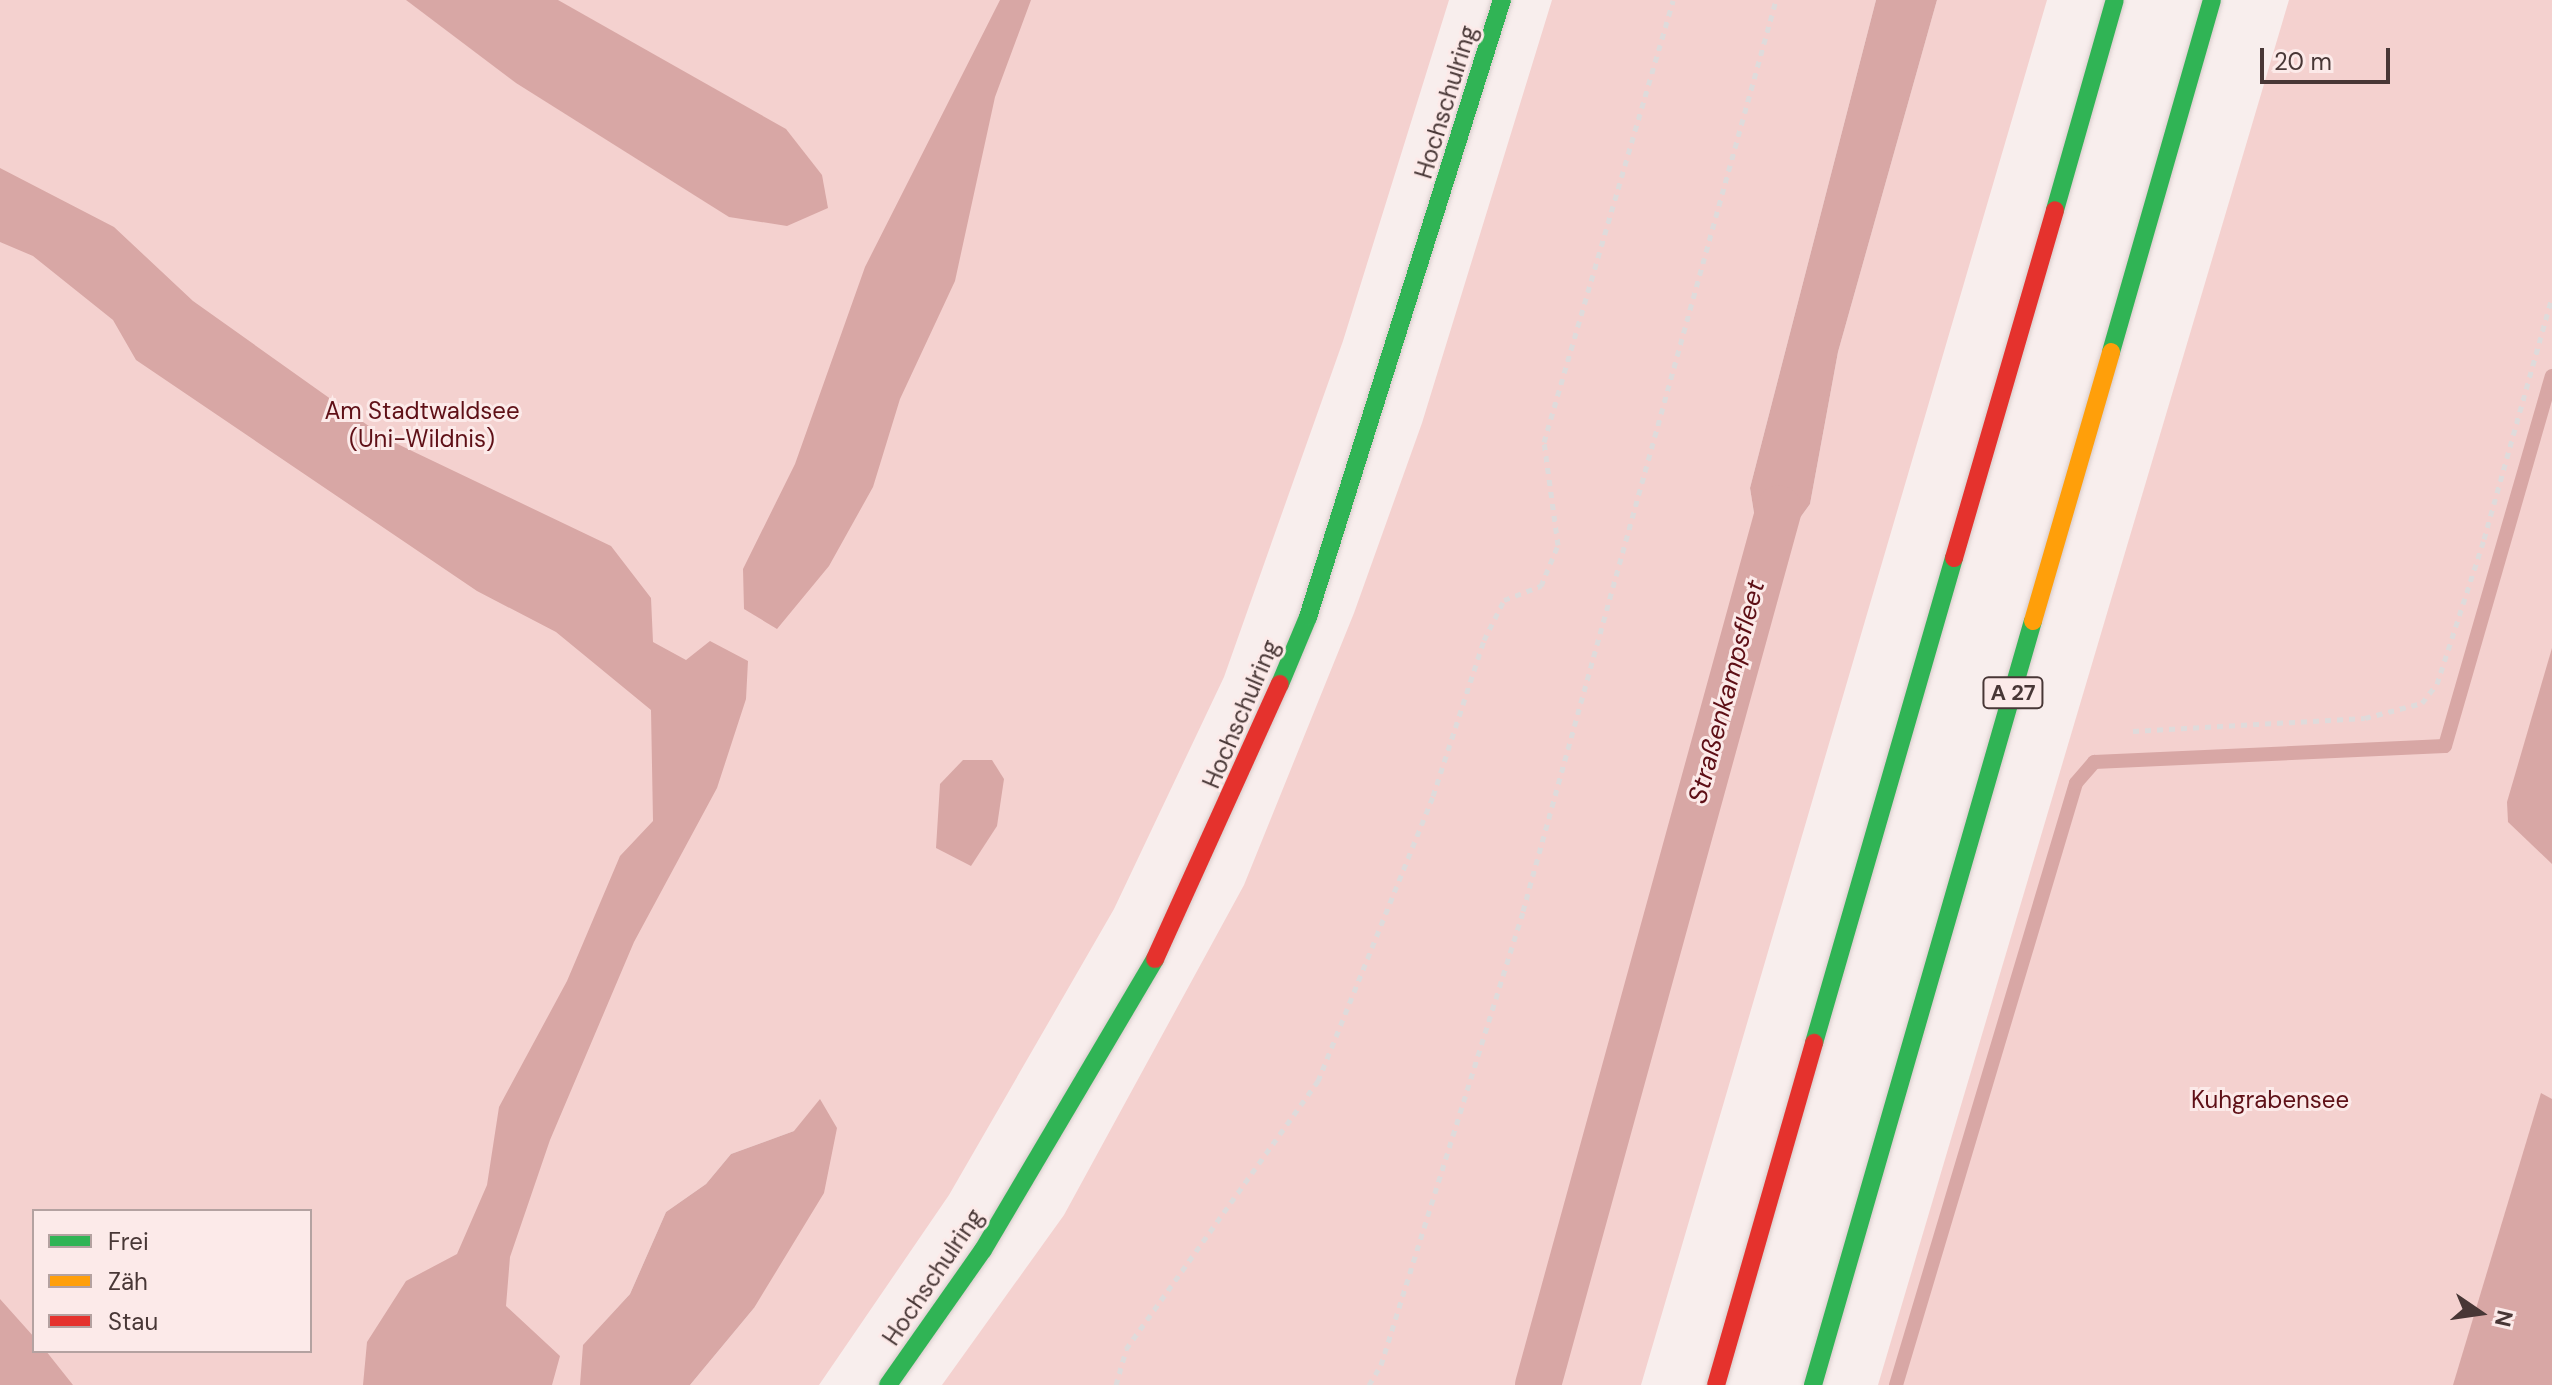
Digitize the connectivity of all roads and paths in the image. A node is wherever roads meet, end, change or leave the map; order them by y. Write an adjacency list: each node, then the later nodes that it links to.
1 (1502, 0): 8 (main road, Hochschulring)
2 (1673, 0): 9 (path)
3 (1776, 0): 10 (path)
4 (2115, 0): 11 (main road)
5 (2212, 0): 12 (main road, A 27)
6 (2552, 297): 7 (path)
7 (2133, 731)
8 (888, 1385)
9 (1116, 1385)
10 (1369, 1385)
11 (1716, 1385)
12 (1813, 1385)

